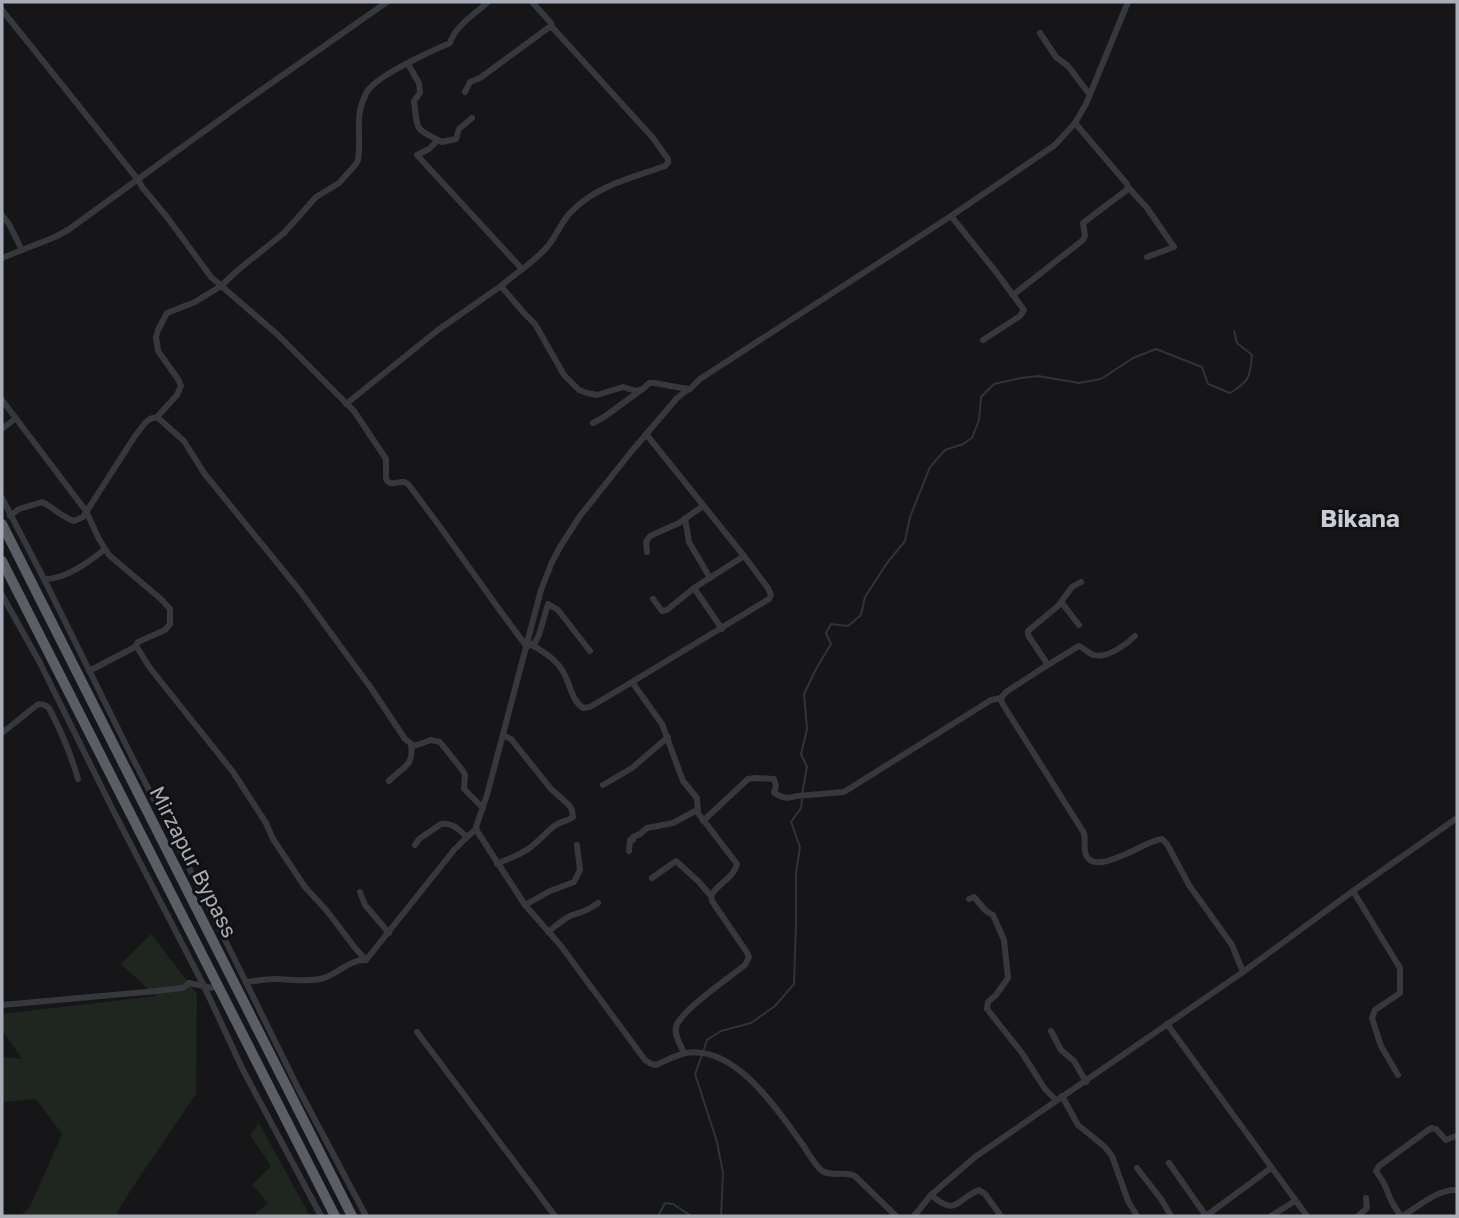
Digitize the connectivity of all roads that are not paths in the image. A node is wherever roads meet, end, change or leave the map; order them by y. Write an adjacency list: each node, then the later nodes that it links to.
1 (387, 2): 14 (street)
2 (488, 2): 8 (street)
3 (532, 2): 6 (street)
4 (1128, 2): 10 (street)
5 (2, 10): 14 (street)
6 (552, 27): 9 (street); 21 (street)
7 (1040, 33): 10 (street)
8 (408, 64): 13 (street); 22 (street)
9 (465, 92)
10 (1090, 96): 12 (street)
11 (472, 118): 13 (street)
12 (1074, 123): 15 (street); 17 (street)
13 (438, 140): 21 (street)
14 (140, 182): 18 (street); 22 (street)
15 (1128, 187): 19 (street); 24 (street)
16 (2, 215): 18 (street)
17 (951, 216): 24 (street); 27 (street)
18 (22, 250): 20 (street)
19 (1146, 257)
20 (2, 258)
21 (522, 269): 23 (street)
22 (221, 286): 29 (street); 30 (street)
23 (500, 286): 26 (street); 29 (street)
24 (1013, 295): 25 (street)
25 (983, 340)
26 (643, 389): 27 (street); 32 (street)
27 (690, 389): 34 (street)
28 (2, 400): 31 (street)
29 (346, 404): 55 (street)
30 (157, 417): 37 (street); 67 (street)
31 (16, 418): 33 (street); 37 (street)
32 (593, 423)
33 (2, 429)
34 (648, 437): 36 (street); 55 (street)
35 (2, 498): 38 (street)
36 (703, 506): 39 (street); 43 (street)
37 (86, 511): 38 (street); 41 (street)
38 (10, 516): 46 (street)
39 (685, 518): 42 (street); 45 (street)
40 (2, 524): 112 (highway, Mirzapur Bypass)
41 (105, 549): 46 (street); 56 (street)
42 (647, 552)
43 (744, 556): 45 (street); 53 (street)
44 (2, 561): 111 (highway)
45 (710, 578): 48 (street)
46 (44, 579): 59 (street)
47 (1080, 582): 51 (street)
48 (694, 588): 50 (street); 53 (street)
49 (2, 594): 62 (street)
50 (653, 599)
51 (1061, 603): 52 (street); 58 (street)
52 (1079, 625)
53 (722, 629): 60 (street)
54 (1135, 636): 58 (street)
55 (529, 645): 57 (street); 60 (street); 65 (street)
56 (136, 646): 59 (street); 90 (street)
57 (590, 651)
58 (1046, 666): 61 (street)
59 (89, 671): 113 (street)
60 (632, 682): 66 (street)
61 (1001, 698): 74 (street); 91 (street)
62 (58, 699): 63 (street); 93 (street)
63 (46, 705): 64 (street); 68 (street)
64 (2, 733)
65 (503, 735): 71 (street); 80 (street)
66 (668, 737): 70 (street); 72 (street)
67 (411, 745): 69 (street); 71 (street)
68 (78, 779)
69 (389, 781)
70 (603, 785)
71 (483, 808): 75 (street)
72 (697, 810): 74 (street); 79 (street)
73 (1457, 818): 82 (street)
74 (703, 821): 84 (street)
75 (476, 830): 76 (street); 80 (street)
76 (467, 837): 77 (street); 89 (street)
77 (415, 845)
78 (577, 845): 87 (street)
79 (629, 851)
80 (497, 864): 87 (street)
81 (652, 878): 84 (street)
82 (1353, 891): 91 (street); 99 (street)
83 (360, 892): 89 (street)
84 (711, 896): 98 (street)
85 (969, 899): 101 (street)
86 (597, 903): 88 (street)
87 (524, 905): 88 (street)
88 (548, 932): 98 (street)
89 (389, 933): 90 (street)
90 (366, 960): 92 (street)
91 (1243, 972): 95 (street)
92 (246, 982)
93 (208, 987): 94 (street); 110 (street)
94 (2, 1004)
95 (1167, 1024): 100 (street); 105 (street)
96 (1051, 1031): 100 (street)
97 (417, 1032): 114 (street)
98 (684, 1053): 115 (street)
99 (1398, 1075)
100 (1086, 1082): 101 (street)
101 (1059, 1098): 107 (street); 118 (street)
102 (1456, 1136): 124 (street)
103 (1169, 1163): 120 (street)
104 (1137, 1168): 119 (street)
105 (1271, 1168): 109 (street); 120 (street)
106 (1457, 1190): 124 (street)
107 (931, 1195): 116 (street); 117 (street)
108 (1366, 1198): 123 (street)
109 (1295, 1201): 121 (street); 122 (street)
110 (321, 1216)
111 (335, 1216)
112 (352, 1216)
113 (366, 1216)
114 (555, 1216)
115 (896, 1216)
116 (914, 1216)
117 (1002, 1216)
118 (1137, 1216)
119 (1171, 1216)
120 (1206, 1216)
121 (1271, 1216)
122 (1307, 1216)
123 (1358, 1216)
124 (1402, 1216)

